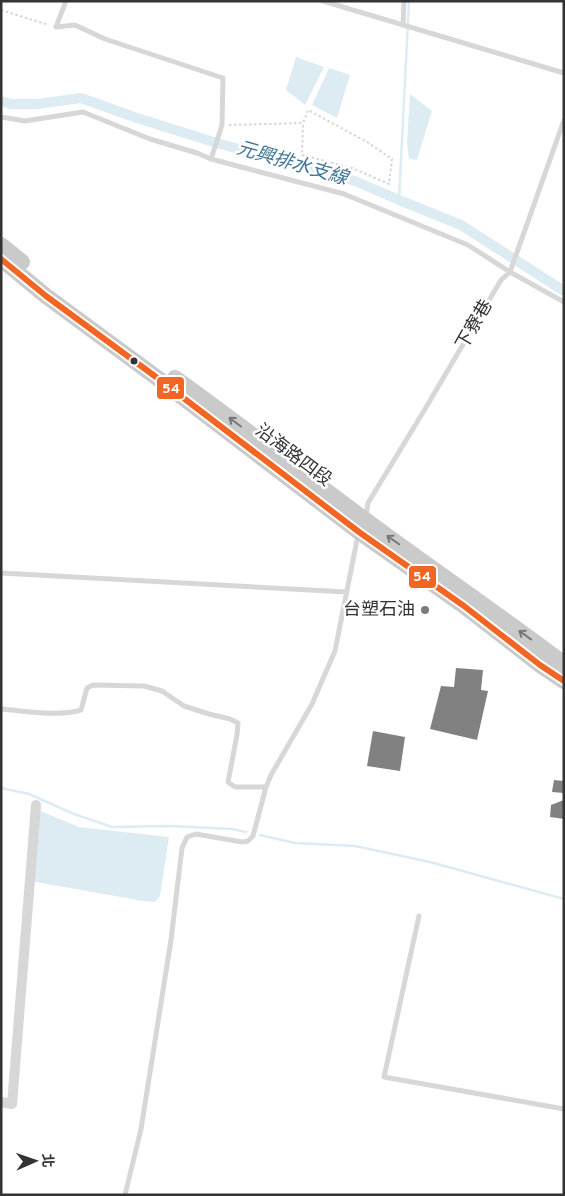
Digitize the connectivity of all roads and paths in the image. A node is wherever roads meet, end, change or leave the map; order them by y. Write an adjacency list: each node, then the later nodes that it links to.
1 (66, 1): 6 (lane)
2 (323, 1): 5 (lane)
3 (404, 1): 5 (lane)
4 (1, 10): 6 (path)
5 (403, 25): 7 (lane)
6 (56, 27): 11 (lane)
7 (564, 74)
8 (1, 117): 12 (lane)
9 (564, 120): 15 (lane, 下寮巷)
10 (303, 123): 10 (path); 11 (path)
11 (222, 126): 12 (lane)
12 (212, 159): 15 (lane)
13 (1, 245): 17 (main road, 沿海路四段)
14 (1, 259): 17 (main road, 沿海路四段)
15 (510, 272): 16 (lane); 18 (lane, 下寮巷)
16 (564, 302)
17 (138, 357): 18 (main road, 沿海路四段)
18 (362, 526): 20 (lane, 下寮巷); 21 (main road, 沿海路四段, one-way to 18); 22 (main road, 沿海路四段)
19 (1, 572): 20 (lane)
20 (347, 592): 24 (lane, 下寮巷)
21 (564, 664)
22 (564, 681)
23 (1, 709): 24 (lane)
24 (266, 787): 29 (lane, 下寮巷)
25 (36, 805): 27 (street)
26 (419, 916): 28 (lane)
27 (1, 1102)
28 (564, 1109)
29 (125, 1195)

